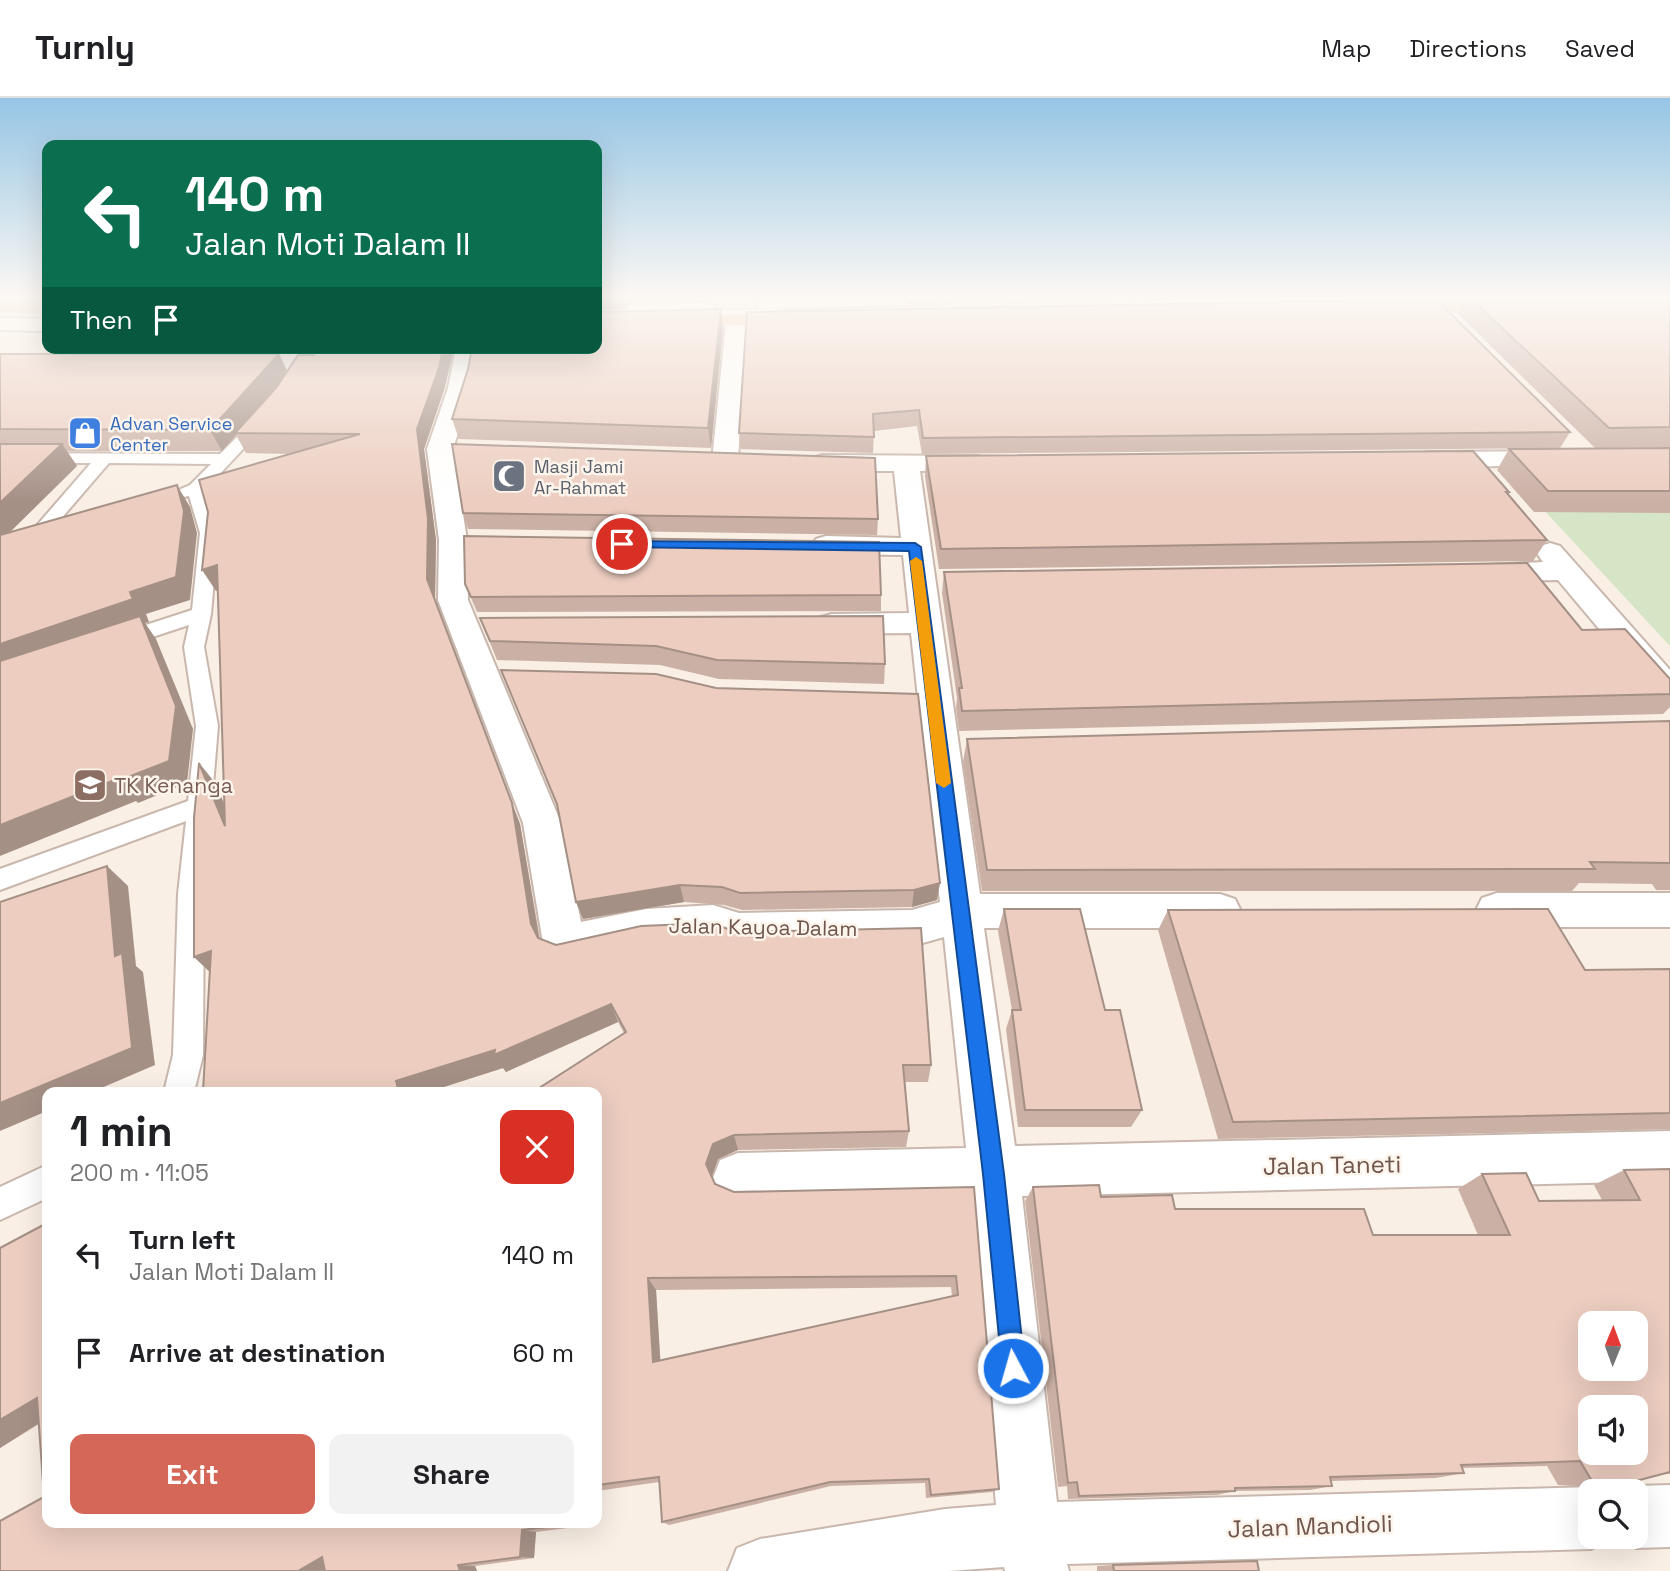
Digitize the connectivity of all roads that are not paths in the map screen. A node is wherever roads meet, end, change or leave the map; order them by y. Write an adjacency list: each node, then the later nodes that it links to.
1 (301, 364): 7 (lane)
2 (464, 364): 31 (street)
3 (733, 364): 10 (street)
4 (1535, 438): 12 (street)
5 (0, 458): 6 (lane)
6 (104, 459): 7 (lane); 20 (lane)
7 (228, 459): 16 (lane)
8 (699, 459): 10 (street)
9 (1402, 460): 12 (street)
10 (725, 461): 11 (street)
11 (753, 461)
12 (1471, 461): 17 (street)
13 (794, 462): 15 (street)
14 (1002, 464): 15 (street)
15 (906, 465): 24 (street)
16 (197, 489): 18 (lane); 27 (lane)
17 (1497, 492)
18 (171, 496)
19 (67, 524): 20 (lane)
20 (41, 531): 22 (lane)
21 (1531, 531): 25 (street)
22 (21, 537)
23 (804, 545): 24 (street)
24 (926, 569): 29 (street)
25 (1566, 571): 26 (street); 33 (street)
26 (1455, 572)
27 (201, 614): 30 (lane); 34 (lane)
28 (804, 624): 29 (street)
29 (923, 624): 38 (street)
30 (101, 647)
31 (481, 674): 32 (street); 38 (street, Jalan Kayoa Dalam)
32 (523, 675)
33 (1670, 691)
34 (198, 807): 35 (lane); 40 (lane)
35 (0, 880)
36 (1461, 910): 37 (street)
37 (1670, 910)
38 (961, 911): 39 (street); 42 (street)
39 (1253, 911)
40 (180, 1087)
41 (1670, 1156): 42 (street, Jalan Taneti)
42 (993, 1174): 43 (street, Jalan Taneti); 49 (street)
43 (738, 1178)
44 (42, 1183): 45 (lane)
45 (0, 1204)
46 (1670, 1516): 47 (street)
47 (1648, 1517)
48 (1578, 1519): 49 (street, Jalan Mandioli)
49 (1033, 1553): 50 (street, Jalan Mandioli)
50 (760, 1571)

